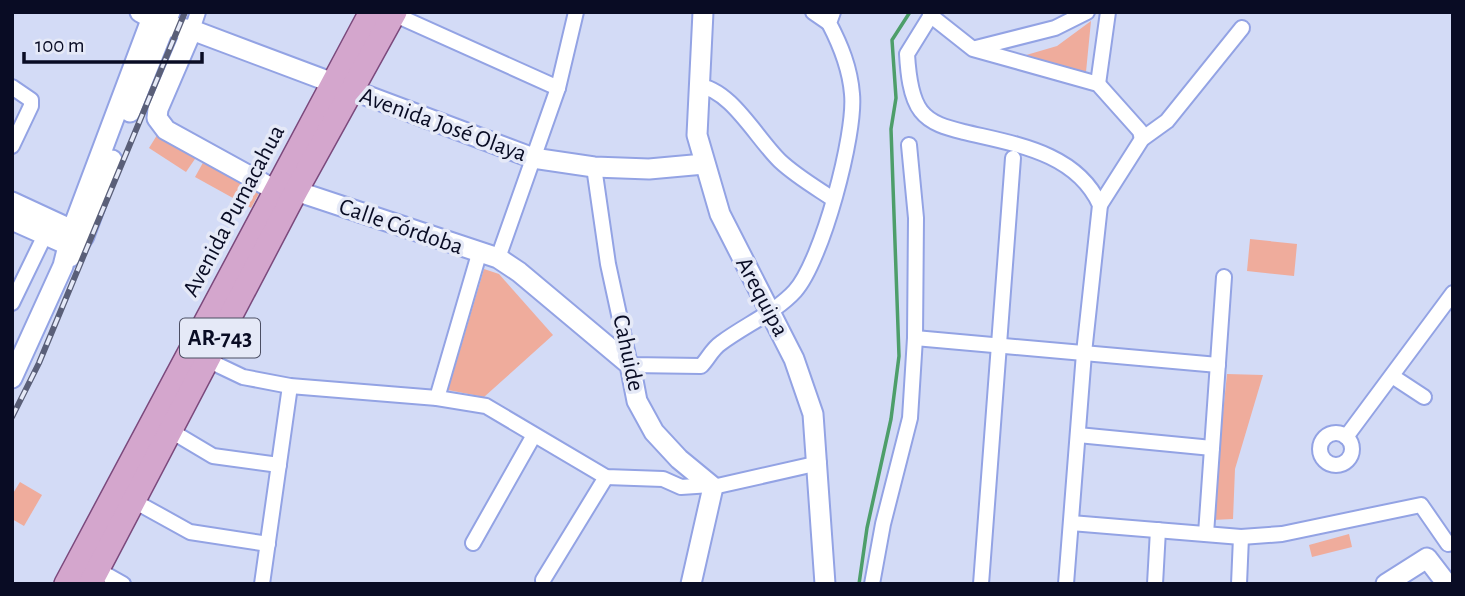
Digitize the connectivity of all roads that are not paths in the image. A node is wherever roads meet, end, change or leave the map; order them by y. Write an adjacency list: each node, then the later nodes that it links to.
1 (576, 12): 17 (street)
2 (703, 12): 14 (street, Arequipa)
3 (813, 12): 9 (street)
4 (1087, 12): 12 (street)
5 (1108, 12): 13 (street)
6 (387, 13): 16 (main road, Avenida Pumacahua / AR-743); 17 (street)
7 (931, 14): 12 (street); 28 (street)
8 (159, 16): 10 (street, Avenida José Olaya); 31 (street)
9 (831, 18): 26 (street)
10 (195, 21): 16 (street, Avenida José Olaya); 25 (street, Calle Córdoba)
11 (1241, 28): 18 (street)
12 (973, 49): 13 (street)
13 (1098, 84): 18 (street)
14 (698, 86): 23 (street, Arequipa); 26 (street)
15 (12, 87): 20 (street)
16 (341, 88): 21 (street, Avenida José Olaya); 25 (main road, Avenida Pumacahua / AR-743)
17 (558, 88): 21 (street)
18 (1142, 139): 28 (street)
19 (909, 145): 39 (street)
20 (12, 146)
21 (533, 158): 24 (street, Avenida José Olaya); 33 (street)
22 (1013, 158): 40 (street)
23 (704, 164): 24 (street, Avenida José Olaya); 37 (street, Arequipa)
24 (594, 167): 43 (street, Cahuide)
25 (286, 190): 32 (street, Calle Córdoba); 42 (main road, Avenida Pumacahua / AR-743)
26 (833, 199): 37 (street)
27 (12, 202): 31 (street)
28 (1100, 205): 41 (street)
29 (12, 220): 30 (street)
30 (45, 235): 31 (street); 36 (street)
31 (75, 240): 46 (street)
32 (478, 254): 33 (street, Calle Córdoba); 49 (street)
33 (498, 258): 43 (street, Calle Córdoba)
34 (1224, 277): 44 (street)
35 (1453, 293): 38 (street)
36 (12, 303)
37 (771, 309): 43 (street); 55 (street, Arequipa)
38 (1448, 309): 45 (street)
39 (915, 338): 40 (street); 75 (street)
40 (998, 346): 41 (street); 76 (street)
41 (1084, 353): 44 (street); 52 (street)
42 (200, 356): 47 (street); 50 (main road, Avenida Pumacahua / AR-743); 68 (main road, Avenida Pumacahua / AR-743)
43 (630, 365): 58 (street, Cahuide)
44 (1218, 365): 54 (street)
45 (1392, 376): 48 (street); 53 (street)
46 (12, 378)
47 (290, 386): 49 (street); 56 (street)
48 (1424, 397)
49 (437, 398): 51 (street)
50 (171, 431): 56 (street); 59 (main road, Avenida Pumacahua / AR-743)
51 (534, 435): 57 (street); 65 (street)
52 (1078, 435): 54 (street); 60 (street)
53 (1346, 437)
54 (1212, 449): 62 (street)
55 (819, 463): 58 (street); 74 (street, Arequipa)
56 (279, 465): 66 (street)
57 (606, 477): 58 (street); 69 (street)
58 (712, 486): 73 (street)
59 (134, 501): 66 (street); 68 (main road, Avenida Pumacahua / AR-743)
60 (1071, 523): 61 (street); 77 (street)
61 (1158, 530): 62 (street); 78 (street)
62 (1206, 534): 63 (street)
63 (1241, 537): 64 (street); 79 (street)
64 (1450, 542): 67 (street)
65 (473, 543)
66 (268, 544): 72 (street)
67 (1427, 558): 80 (street); 81 (street)
68 (89, 571): 70 (main road, Avenida Pumacahua / AR-743); 71 (street)
69 (543, 580)
70 (66, 584)
71 (123, 584)
72 (262, 584)
73 (691, 584)
74 (825, 584)
75 (872, 584)
76 (981, 584)
77 (1066, 584)
78 (1155, 584)
79 (1239, 584)
80 (1386, 584)
81 (1447, 584)

